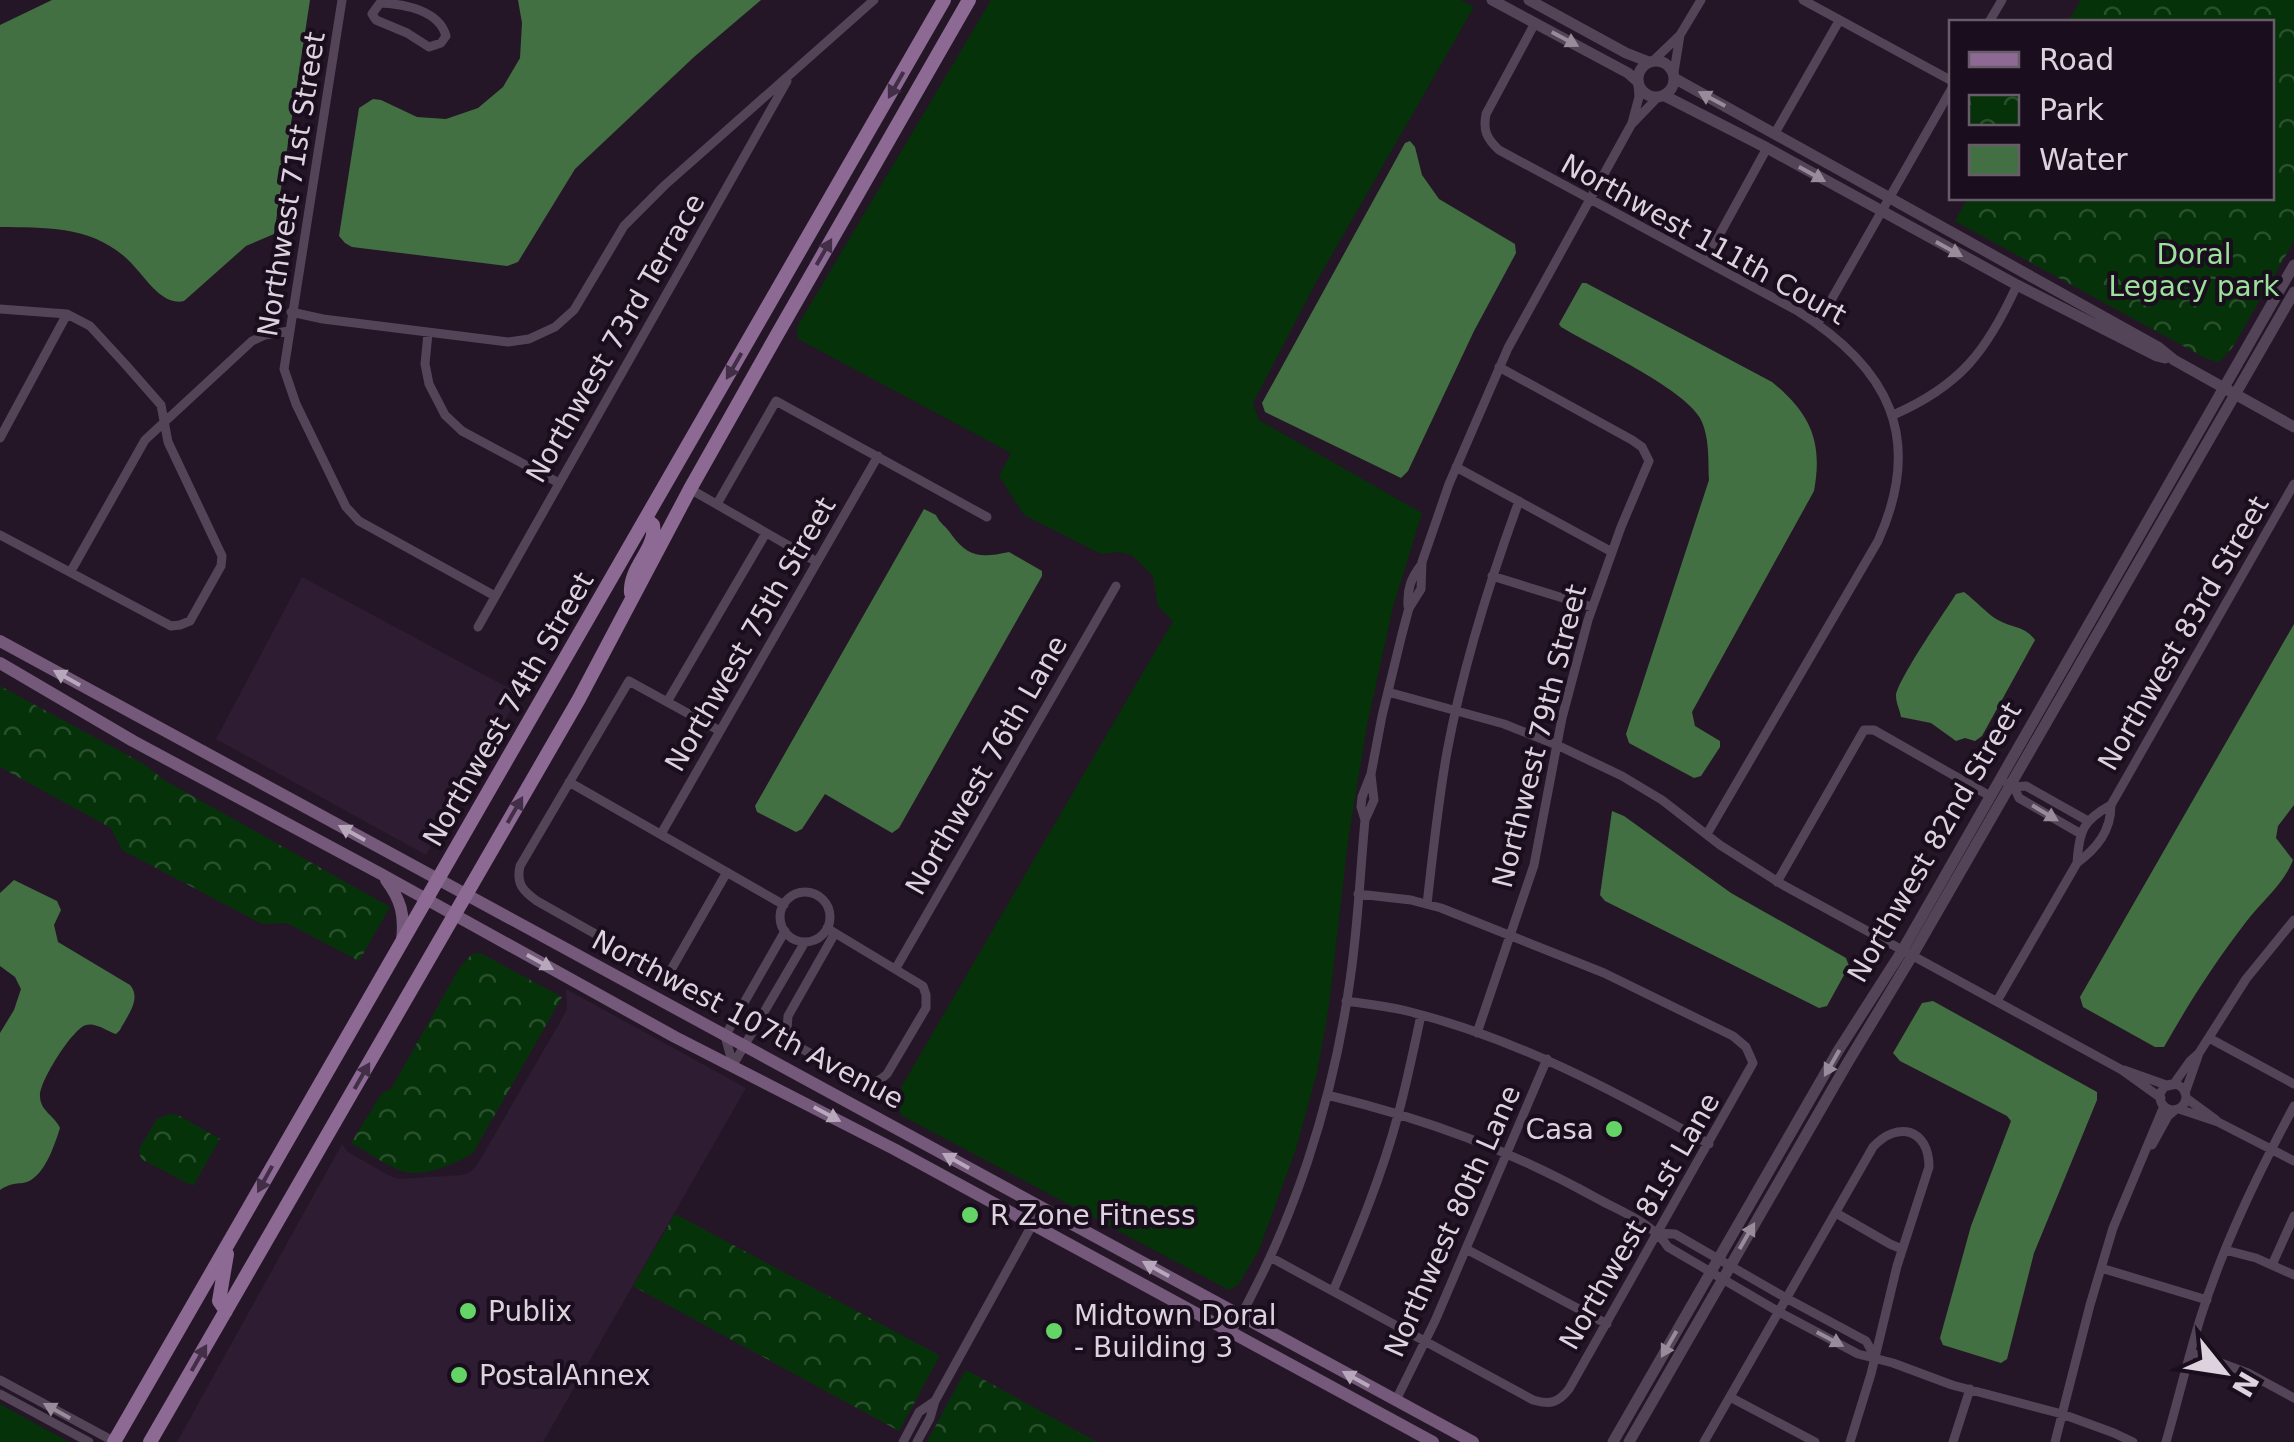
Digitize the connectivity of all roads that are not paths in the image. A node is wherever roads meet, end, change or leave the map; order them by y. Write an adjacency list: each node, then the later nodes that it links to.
1 (342, 0): 34 (street, Northwest 71st Street)
2 (430, 0): 11 (street)
3 (874, 0): 16 (street)
4 (944, 0): 54 (main road, Northwest 74th Street, one-way to 54)
5 (969, 0): 50 (main road, Northwest 74th Street, one-way to 5)
6 (1492, 0): 13 (street)
7 (1529, 0): 10 (street)
8 (1700, 0): 14 (street)
9 (1803, 0): 12 (street)
10 (1544, 4): 15 (street)
11 (428, 14): 11 (street)
12 (1840, 21): 19 (street); 23 (street)
13 (1534, 23): 18 (street, one-way to 18); 26 (street, Northwest 111th Court)
14 (1680, 35): 15 (street); 17 (street)
15 (1651, 61): 17 (street); 18 (street)
16 (792, 72): 38 (street); 48 (street, Northwest 73rd Terrace)
17 (1674, 75): 21 (street); 23 (street, one-way to 17)
18 (1638, 83): 21 (street); 22 (street)
19 (1949, 83)
20 (1949, 90): 25 (street)
21 (1661, 96): 22 (street); 24 (street)
22 (1631, 125): 26 (street)
23 (1775, 133): 25 (street)
24 (1767, 148): 27 (street, one-way to 27); 28 (street)
25 (1889, 198): 27 (street); 30 (street)
26 (1589, 199): 28 (street, Northwest 111th Court); 40 (street)
27 (1881, 212): 31 (street, one-way to 31); 36 (street)
28 (1705, 260): 36 (street, Northwest 111th Court)
29 (2294, 265): 41 (street, Northwest 82nd Street)
30 (2012, 268): 31 (street); 39 (street)
31 (2017, 286): 39 (street); 42 (street)
32 (2294, 292): 41 (street, Northwest 82nd Street)
33 (0, 309): 35 (street)
34 (291, 312): 37 (street, Northwest 71st Street); 38 (street)
35 (66, 314): 43 (street); 45 (street)
36 (1818, 324): 42 (street, Northwest 111th Court)
37 (289, 331): 43 (street); 62 (street, Northwest 71st Street)
38 (428, 333): 48 (street)
39 (2174, 360): 41 (street)
40 (1499, 367): 47 (street); 57 (street, Northwest 79th Street)
41 (2230, 391): 44 (street); 74 (street, Northwest 82nd Street)
42 (1893, 415): 79 (street, Northwest 111th Court)
43 (164, 422): 59 (street); 59 (street)
44 (2294, 427)
45 (0, 438)
46 (878, 456): 52 (street); 53 (street); 58 (street, Northwest 75th Street)
47 (1456, 467): 51 (street); 68 (street)
48 (559, 484): 62 (street, Northwest 73rd Terrace)
49 (2294, 484): 76 (street, Northwest 83rd Street)
50 (690, 490): 52 (street); 63 (main road, Northwest 74th Street)
51 (1519, 501): 57 (street); 60 (street)
52 (717, 504): 55 (street)
53 (988, 517)
54 (647, 520): 63 (main road); 84 (main road, Northwest 74th Street)
55 (766, 533): 58 (street); 69 (street)
56 (0, 535): 59 (street)
57 (1612, 552): 64 (street, Northwest 79th Street)
58 (817, 562): 71 (street, Northwest 75th Street)
59 (71, 572)
60 (1492, 576): 64 (street); 70 (street)
61 (1116, 586): 100 (street, Northwest 76th Lane)
62 (495, 596): 65 (street, Northwest 73rd Terrace)
63 (632, 598): 87 (main road, Northwest 74th Street, one-way to 63)
64 (1592, 608): 72 (street, Northwest 79th Street)
65 (478, 627)
66 (0, 641): 84 (main road, Northwest 107th Avenue, one-way to 66)
67 (0, 662): 83 (main road, Northwest 107th Avenue)
68 (1388, 692): 70 (street); 86 (street)
69 (667, 702): 71 (street); 73 (street)
70 (1456, 710): 72 (street); 90 (street)
71 (720, 731): 78 (street, Northwest 75th Street)
72 (1557, 745): 79 (street); 95 (street, Northwest 79th Street)
73 (570, 782): 78 (street); 82 (street)
74 (2008, 784): 75 (street, Northwest 82nd Street); 77 (street); 80 (street, one-way to 80); 98 (street, Northwest 82nd Street)
75 (1990, 796): 85 (street); 98 (street, Northwest 82nd Street)
76 (2111, 804): 77 (street, Northwest 83rd Street); 81 (street, Northwest 83rd Street)
77 (2088, 821): 80 (street, Northwest 83rd Street)
78 (661, 834): 82 (street)
79 (1707, 834): 85 (street)
80 (2081, 834): 81 (street, Northwest 83rd Street)
81 (2077, 863): 103 (street, Northwest 83rd Street)
82 (728, 872): 89 (street)
83 (381, 874): 88 (main road, Northwest 107th Avenue); 97 (main road)
84 (438, 879): 87 (main road, Northwest 107th Avenue); 88 (main road, Northwest 74th Street)
85 (1777, 882): 98 (street)
86 (1358, 894): 90 (street); 102 (street)
87 (466, 895): 91 (main road, Northwest 74th Street); 106 (main road, Northwest 107th Avenue)
88 (426, 899): 91 (main road, Northwest 107th Avenue); 97 (main road, Northwest 74th Street)
89 (784, 904): 93 (street); 94 (street)
90 (1427, 904): 95 (street)
91 (454, 914): 111 (main road, Northwest 107th Avenue, one-way to 111); 147 (main road, Northwest 74th Street, one-way to 91)
92 (2294, 920): 107 (street)
93 (785, 931): 96 (street); 99 (street)
94 (831, 931): 96 (street); 100 (street); 100 (street)
95 (1509, 934): 105 (street, Northwest 79th Street); 122 (street, Northwest 81st Lane)
96 (805, 942): 101 (street)
97 (402, 943): 132 (main road, Northwest 74th Street, one-way to 132)
98 (1907, 953): 103 (street); 137 (street, Northwest 82nd Street, one-way to 137); 139 (street, Northwest 82nd Street, one-way to 98)
99 (768, 962): 101 (street); 106 (street)
100 (896, 968)
101 (786, 972): 108 (street)
102 (1346, 1001): 104 (street); 115 (street)
103 (1996, 1001): 112 (street)
104 (1421, 1015): 105 (street); 120 (street)
105 (1477, 1033): 110 (street)
106 (725, 1036): 108 (main road, Northwest 107th Avenue); 111 (street)
107 (2209, 1038): 109 (street); 113 (street)
108 (744, 1046): 111 (street); 127 (main road, Northwest 107th Avenue, one-way to 108)
109 (2199, 1053): 114 (street); 116 (street)
110 (1547, 1059): 122 (street); 124 (street, Northwest 80th Lane)
111 (733, 1066): 130 (main road, Northwest 107th Avenue, one-way to 130)
112 (2122, 1070): 114 (street); 117 (street)
113 (2294, 1084)
114 (2171, 1085): 116 (street); 117 (street)
115 (1327, 1095): 120 (street); 136 (street)
116 (2186, 1096): 119 (street); 121 (street)
117 (2162, 1102): 119 (street); 125 (street)
118 (2294, 1106): 123 (street)
119 (2178, 1109): 121 (street); 125 (street)
120 (1398, 1114): 124 (street); 144 (street)
121 (2218, 1122): 123 (street)
122 (1709, 1144): 131 (street, Northwest 81st Lane)
123 (2271, 1148): 126 (street); 135 (street)
124 (1508, 1153): 131 (street); 133 (street, Northwest 80th Lane)
125 (2145, 1156): 140 (street)
126 (2294, 1160)
127 (1042, 1207): 130 (street); 149 (main road, Northwest 107th Avenue, one-way to 127)
128 (1836, 1213): 134 (street); 134 (street); 145 (street)
129 (2294, 1216): 138 (street)
130 (1032, 1224): 151 (main road, Northwest 107th Avenue); 161 (street)
131 (1659, 1234): 137 (street); 141 (street); 150 (street, Northwest 81st Lane)
132 (229, 1244): 147 (main road); 164 (main road, Northwest 74th Street)
133 (1466, 1249): 150 (street); 152 (street, Northwest 80th Lane)
134 (1902, 1249): 154 (street)
135 (2225, 1250): 138 (street); 146 (street)
136 (1270, 1257): 144 (street); 149 (street)
137 (1718, 1258): 139 (street); 141 (street, Northwest 82nd Street)
138 (2272, 1264): 142 (street)
139 (1730, 1266): 143 (street, Northwest 82nd Street); 145 (street)
140 (2101, 1268): 146 (street); 162 (street)
141 (1710, 1272): 143 (street); 170 (street, Northwest 82nd Street, one-way to 170)
142 (2294, 1275)
143 (1722, 1279): 148 (street); 171 (street, Northwest 82nd Street)
144 (1333, 1291): 152 (street)
145 (1786, 1298): 148 (street); 154 (street)
146 (2207, 1300): 153 (street)
147 (226, 1311): 165 (main road, Northwest 74th Street, one-way to 147)
148 (1779, 1312): 154 (street, one-way to 154); 158 (street)
149 (1241, 1316): 151 (street); 160 (main road, Northwest 107th Avenue, one-way to 149)
150 (1607, 1324): 152 (street, Northwest 81st Lane)
151 (1231, 1333): 168 (main road, Northwest 107th Avenue)
152 (1426, 1341): 160 (street, Northwest 80th Lane)
153 (2191, 1352): 159 (street); 178 (street)
154 (1875, 1357): 156 (street); 174 (street)
155 (0, 1380): 164 (street, one-way to 155)
156 (1970, 1389): 162 (street); 175 (street)
157 (0, 1394): 163 (street)
158 (1730, 1397): 172 (street); 173 (street)
159 (2294, 1398)
160 (1396, 1400): 169 (main road, Northwest 107th Avenue)
161 (935, 1401): 166 (street); 167 (street)
162 (2062, 1414): 176 (street); 177 (street)
163 (88, 1442)
164 (114, 1442)
165 (150, 1442)
166 (902, 1442)
167 (917, 1442)
168 (1433, 1442)
169 (1472, 1442)
170 (1613, 1442)
171 (1630, 1442)
172 (1704, 1442)
173 (1815, 1442)
174 (1850, 1442)
175 (1953, 1442)
176 (2055, 1442)
177 (2133, 1442)
178 (2166, 1442)

